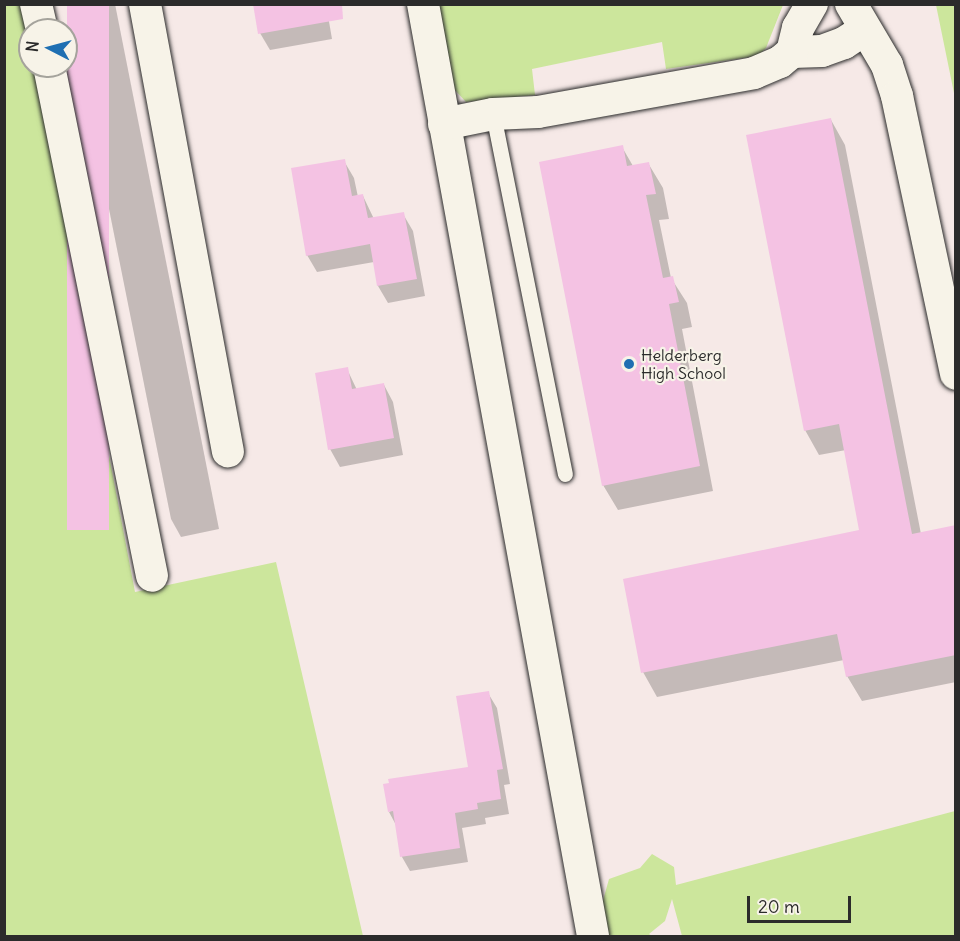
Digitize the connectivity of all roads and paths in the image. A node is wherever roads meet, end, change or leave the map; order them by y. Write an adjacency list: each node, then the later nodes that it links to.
1 (145, 4): 10 (street)
2 (423, 4): 8 (street)
3 (812, 4): 5 (street)
4 (857, 17): 5 (street); 9 (street)
5 (792, 52): 7 (street)
6 (51, 78): 12 (street)
7 (493, 114): 8 (street); 11 (lane)
8 (444, 124): 13 (street)
9 (956, 374)
10 (228, 451)
11 (565, 474)
12 (152, 576)
13 (593, 936)

